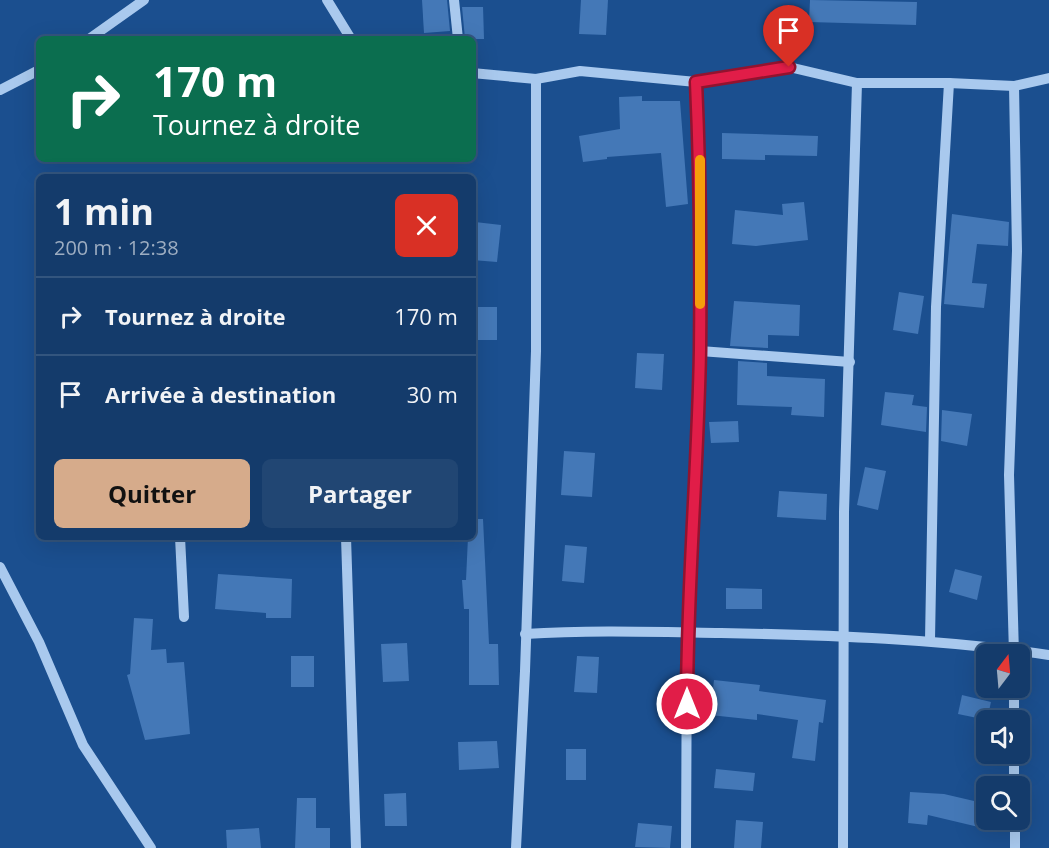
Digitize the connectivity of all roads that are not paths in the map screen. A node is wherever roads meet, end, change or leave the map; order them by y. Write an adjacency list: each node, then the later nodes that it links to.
1 (144, 0): 4 (street)
2 (327, 0): 5 (street)
3 (454, 0): 6 (street)
4 (93, 36)
5 (349, 36)
6 (458, 36)
7 (36, 72): 15 (street)
8 (476, 73): 10 (street)
9 (1049, 78): 14 (street)
10 (536, 79): 11 (street); 23 (street)
11 (696, 82): 13 (street); 16 (street)
12 (949, 82): 13 (street); 14 (street); 25 (street)
13 (856, 83): 17 (street)
14 (1014, 86): 26 (street)
15 (0, 90)
16 (700, 351): 17 (street); 22 (street)
17 (850, 362): 24 (street)
18 (180, 540): 21 (street)
19 (346, 540): 32 (street)
20 (0, 567): 31 (street)
21 (184, 617)
22 (687, 632): 23 (street); 24 (street); 34 (street)
23 (525, 634): 33 (street)
24 (844, 635): 25 (street); 35 (street)
25 (930, 640): 27 (street)
26 (1014, 644)
27 (976, 647)
28 (1030, 653): 29 (street)
29 (1049, 655)
30 (1015, 830): 36 (street)
31 (151, 848)
32 (356, 848)
33 (516, 848)
34 (686, 848)
35 (843, 848)
36 (1015, 848)

